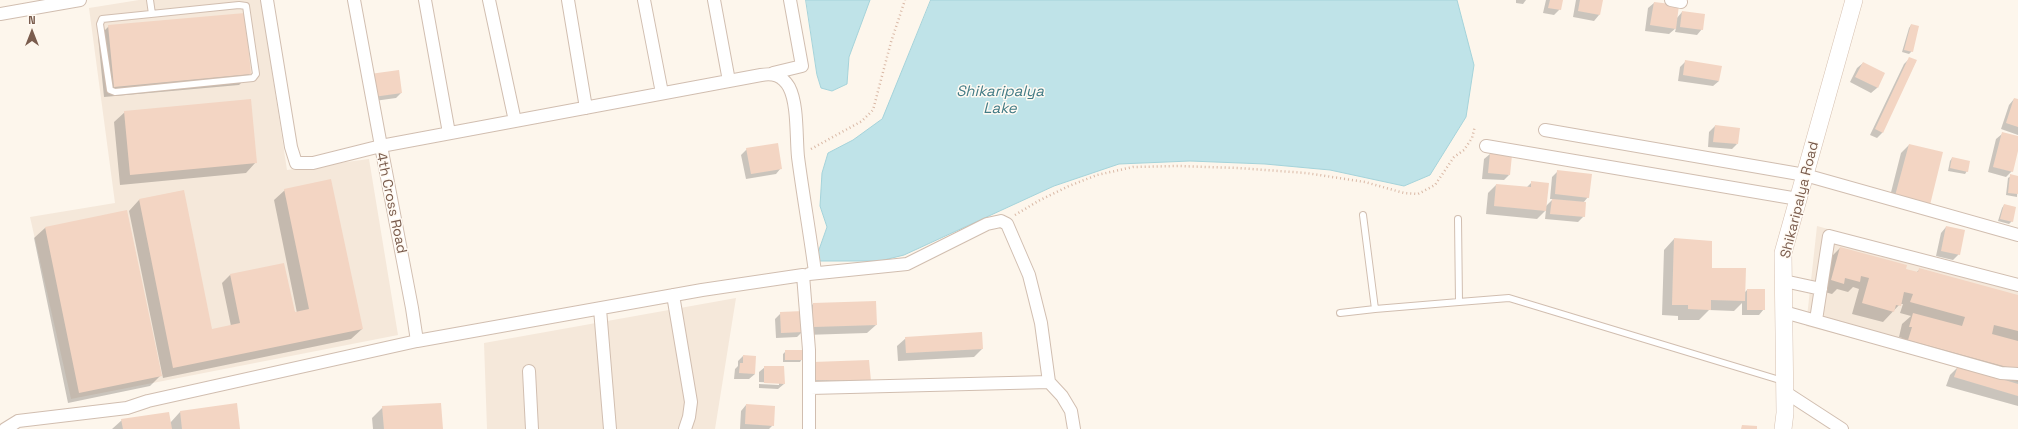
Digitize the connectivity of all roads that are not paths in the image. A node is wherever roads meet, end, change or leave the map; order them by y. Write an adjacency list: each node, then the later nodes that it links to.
1 (80, 0): 12 (street)
2 (150, 0): 13 (lane)
3 (267, 0): 21 (street, 4th Cross Road)
4 (354, 0): 21 (street)
5 (425, 0): 20 (street)
6 (489, 0): 18 (street)
7 (568, 0): 17 (street)
8 (644, 0): 16 (street)
9 (714, 0): 15 (street)
10 (790, 0): 14 (street)
11 (1854, 0): 23 (street, Shikaripalya Road)
12 (0, 14)
13 (152, 14): 13 (lane)
14 (773, 73): 15 (street); 28 (street)
15 (729, 81): 16 (street)
16 (662, 93): 17 (street)
17 (586, 108): 18 (street)
18 (515, 121): 20 (street)
19 (1546, 130): 23 (street)
20 (449, 134): 21 (street)
21 (381, 146): 40 (street, 4th Cross Road)
22 (1486, 146): 24 (street)
23 (1805, 175): 24 (street, Shikaripalya Road); 27 (street)
24 (1798, 199): 30 (street, Shikaripalya Road)
25 (1363, 215): 36 (lane)
26 (1458, 218): 34 (lane)
27 (2018, 235)
28 (815, 272): 29 (street); 43 (street)
29 (803, 274): 33 (street); 45 (street)
30 (1784, 281): 32 (street); 37 (street, Shikaripalya Road)
31 (2018, 285): 32 (street)
32 (1821, 290): 39 (street)
33 (673, 295): 35 (street); 49 (street)
34 (1459, 302): 36 (lane); 44 (lane)
35 (600, 309): 40 (street); 48 (street)
36 (1375, 309): 38 (lane)
37 (1784, 312): 39 (street); 44 (street, Shikaripalya Road)
38 (1340, 313)
39 (1816, 320): 42 (street)
40 (416, 341): 46 (street)
41 (529, 371): 47 (street)
42 (2018, 374)
43 (1049, 382): 45 (street); 51 (street)
44 (1785, 387): 52 (street, Shikaripalya Road); 53 (street)
45 (810, 388): 50 (street)
46 (6, 429)
47 (532, 429)
48 (610, 429)
49 (685, 429)
50 (809, 429)
51 (1074, 429)
52 (1782, 429)
53 (1842, 429)

